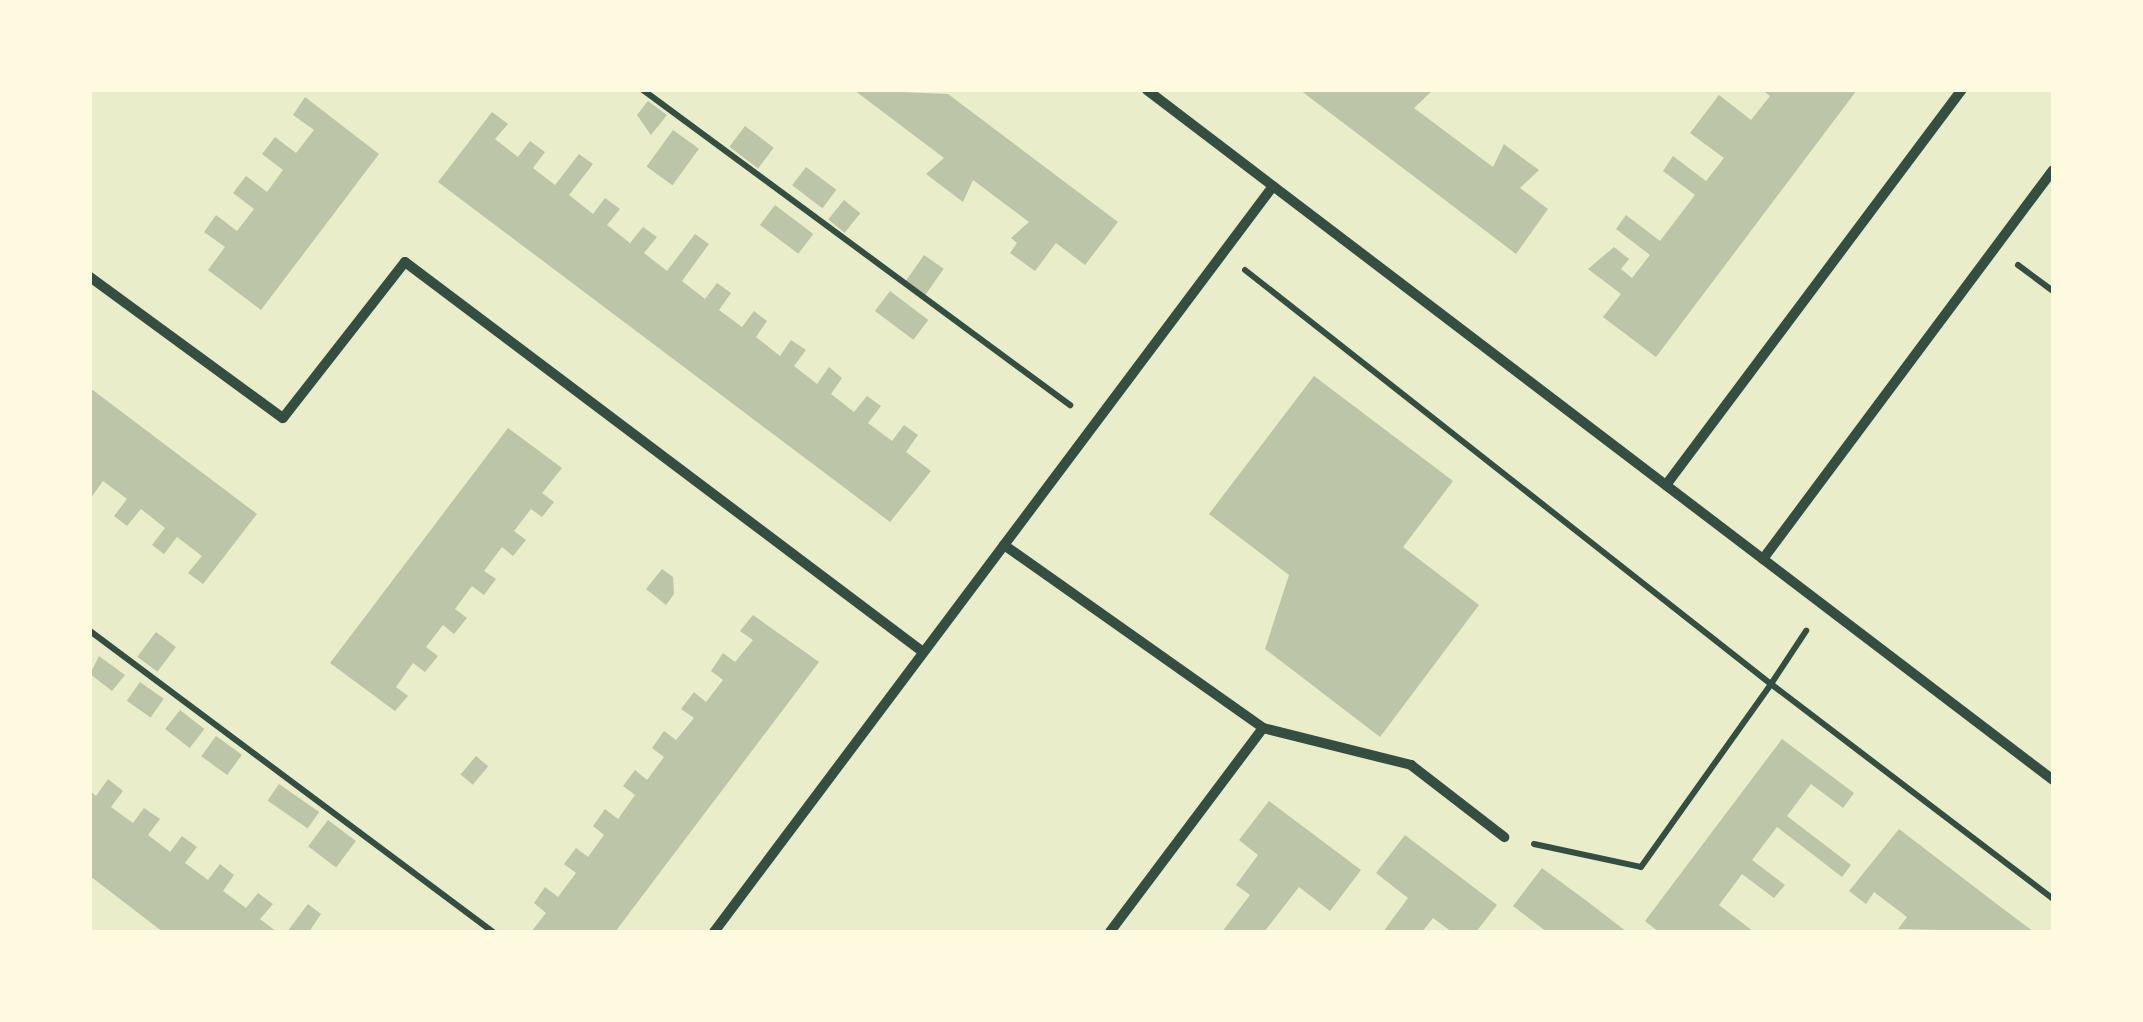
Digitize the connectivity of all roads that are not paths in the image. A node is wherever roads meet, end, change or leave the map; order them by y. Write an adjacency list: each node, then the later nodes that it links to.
1 (1146, 90): 4 (street)
2 (1962, 90): 6 (street)
3 (2053, 170): 8 (street)
4 (1273, 186): 6 (street); 7 (street)
5 (90, 278): 9 (street)
6 (1666, 485): 8 (street)
7 (1004, 545): 9 (street); 10 (street)
8 (1763, 559): 11 (street)
9 (923, 652): 13 (street)
10 (1263, 728): 12 (street); 14 (street)
11 (2053, 780)
12 (1504, 837)
13 (714, 932)
14 (1110, 932)

